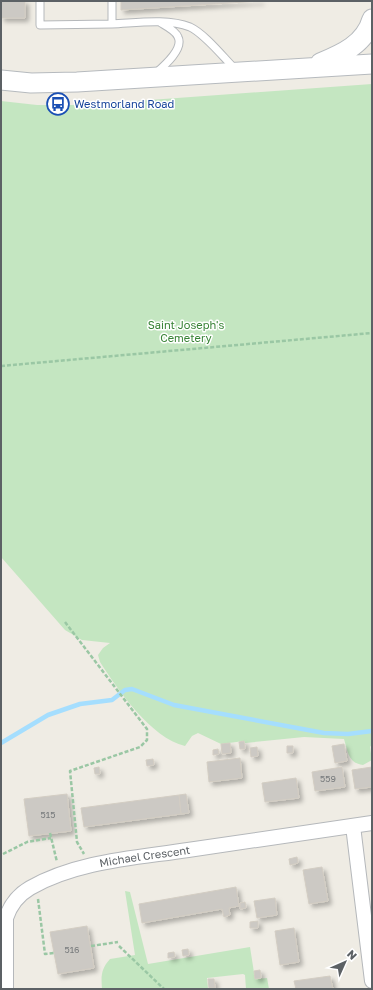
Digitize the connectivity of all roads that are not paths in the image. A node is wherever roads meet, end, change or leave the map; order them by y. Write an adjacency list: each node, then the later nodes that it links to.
1 (40, 1): 5 (lane)
2 (112, 1): 5 (lane)
3 (372, 19): 7 (street)
4 (161, 22): 5 (lane); 8 (lane); 9 (lane)
5 (112, 24)
6 (372, 64): 7 (street)
7 (309, 68): 8 (street)
8 (238, 72): 9 (street)
9 (151, 77): 10 (street)
10 (1, 80)
11 (372, 824): 12 (street, Michael Crescent)
12 (353, 826): 13 (street); 14 (street, Michael Crescent)
13 (372, 981)
14 (6, 989)

